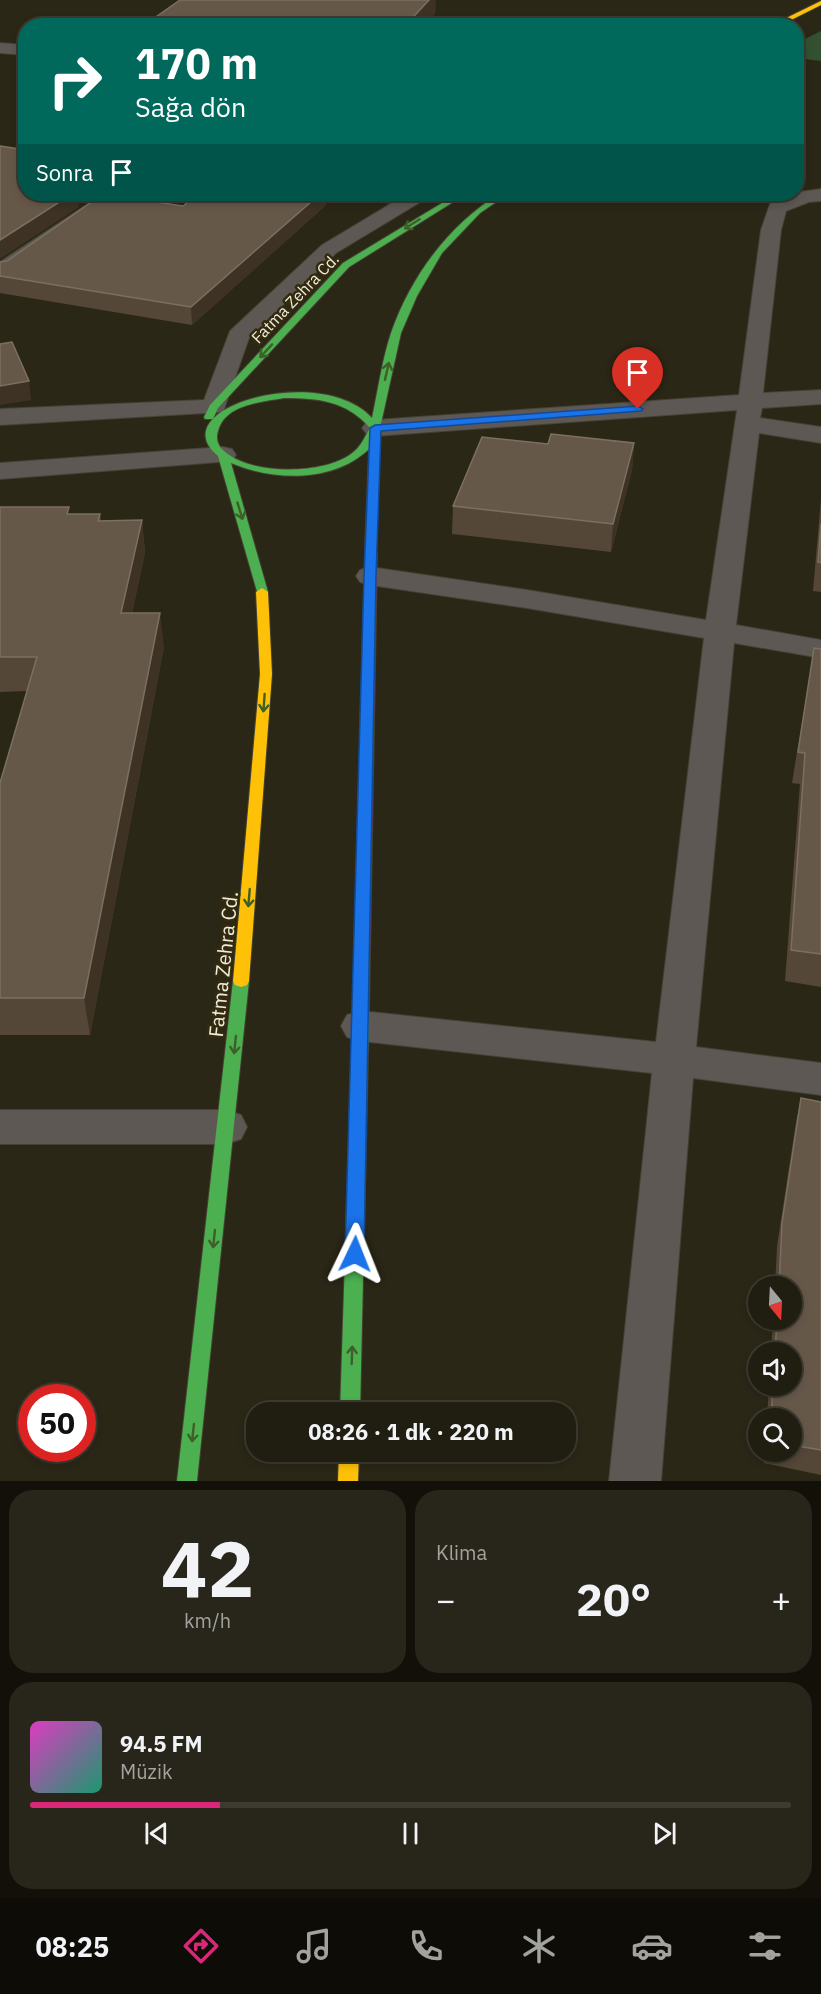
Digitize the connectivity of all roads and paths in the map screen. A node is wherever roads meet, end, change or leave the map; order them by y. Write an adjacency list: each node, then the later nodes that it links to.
1 (821, 3): 3 (main road)
2 (821, 15): 4 (main road)
3 (790, 18)
4 (804, 23)
5 (0, 48): 6 (street)
6 (18, 49)
7 (821, 195): 8 (street)
8 (804, 197)
9 (105, 201): 14 (street)
10 (408, 201): 18 (street)
11 (451, 201): 18 (main road, Fatma Zehra Cd., one-way to 18)
12 (493, 201): 19 (main road, one-way to 12)
13 (794, 201): 16 (street)
14 (0, 272)
15 (821, 398): 16 (street)
16 (750, 413): 19 (street); 20 (street); 24 (street)
17 (0, 417): 18 (street)
18 (213, 418): 19 (main road); 21 (main road, Fatma Zehra Cd.)
19 (375, 428): 21 (main road); 23 (main road)
20 (821, 435)
21 (223, 455): 22 (street); 30 (main road, Fatma Zehra Cd., one-way to 30)
22 (0, 471)
23 (370, 576): 24 (street); 26 (main road)
24 (720, 632): 25 (street); 27 (street)
25 (821, 649)
26 (361, 1026): 27 (street); 31 (main road, one-way to 26)
27 (674, 1060): 28 (street); 35 (street)
28 (821, 1079)
29 (0, 1127): 30 (street)
30 (226, 1127): 33 (main road, Fatma Zehra Cd., one-way to 33)
31 (350, 1402)
32 (349, 1462): 34 (main road)
33 (187, 1481)
34 (348, 1481)
35 (635, 1481)

